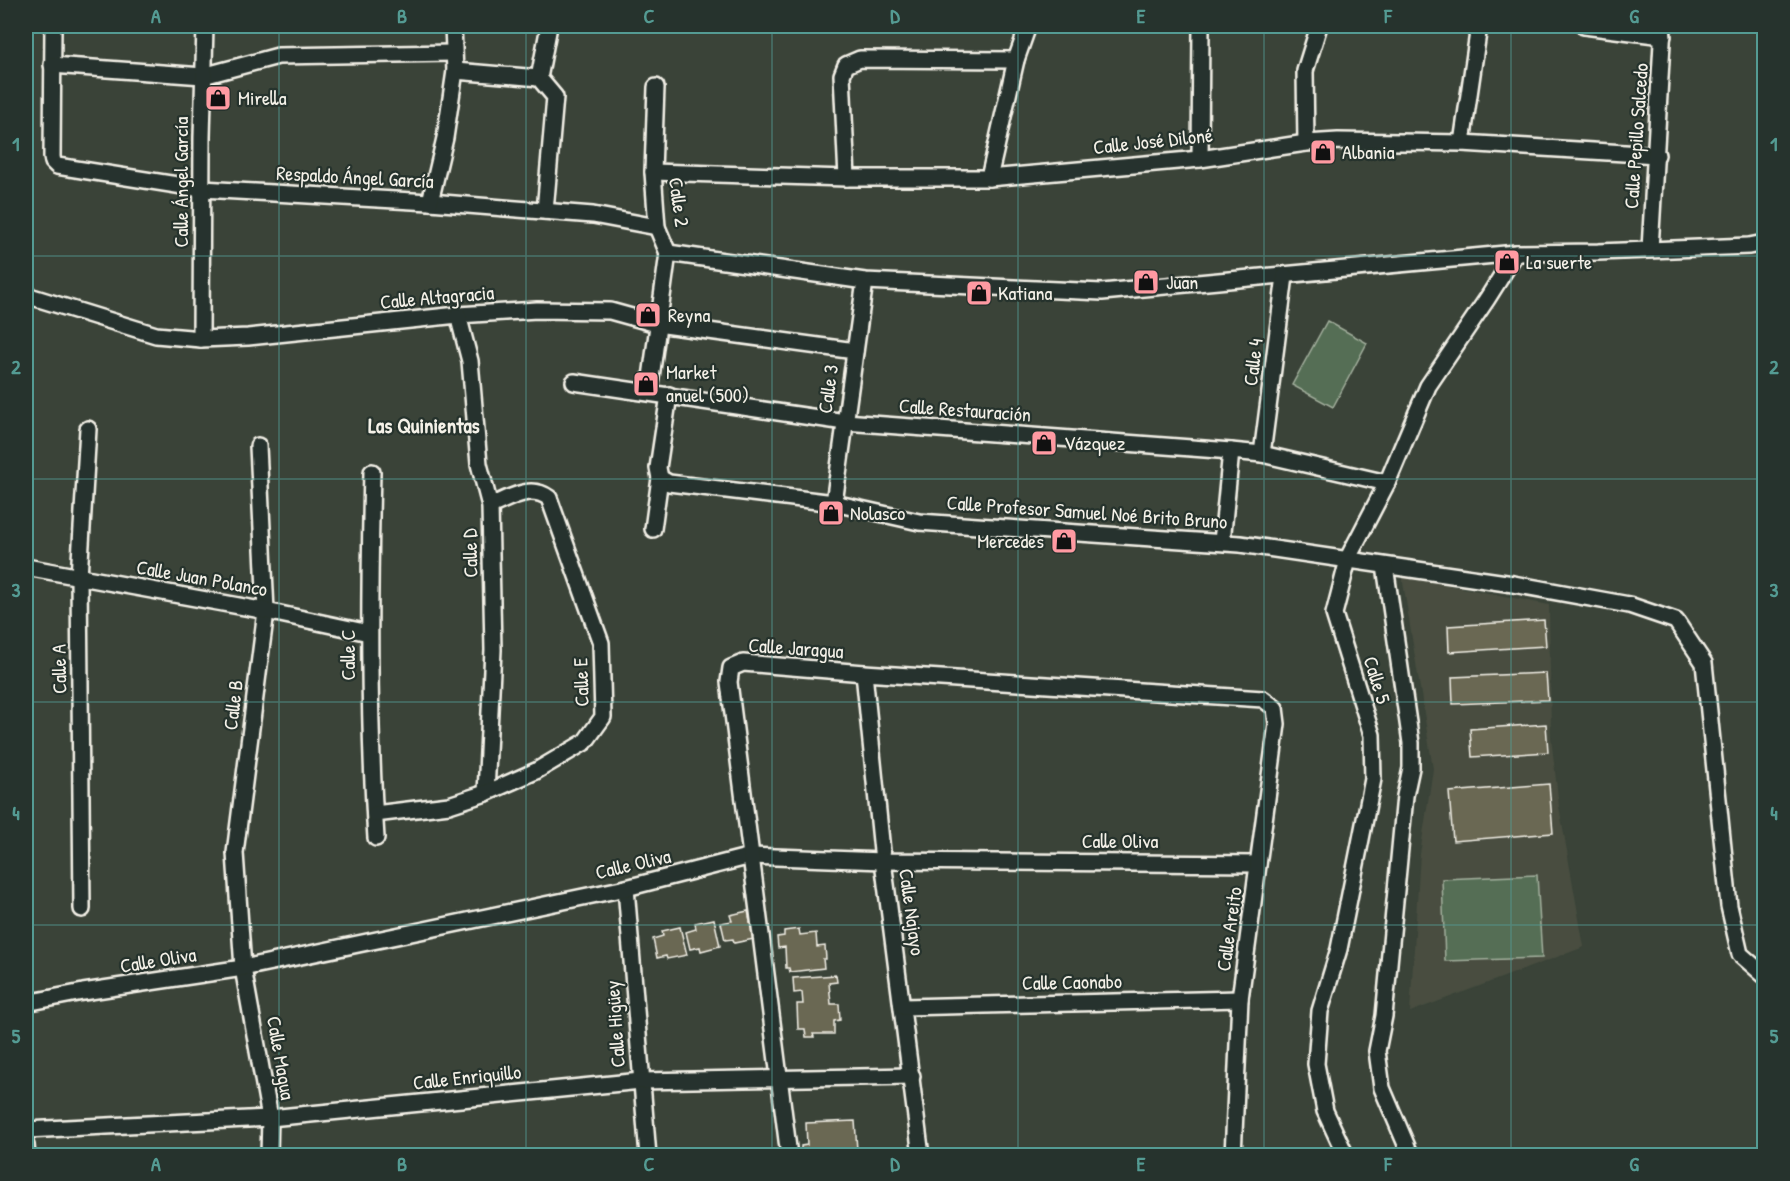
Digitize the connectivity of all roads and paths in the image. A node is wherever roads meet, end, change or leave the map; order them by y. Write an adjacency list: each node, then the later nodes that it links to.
1 (53, 26): 13 (street)
2 (205, 26): 15 (street, Calle Ángel García)
3 (453, 26): 11 (street)
4 (549, 26): 16 (street)
5 (1028, 26): 12 (street)
6 (1201, 26): 21 (street)
7 (1319, 26): 18 (street)
8 (1479, 26): 19 (street)
9 (1584, 26): 10 (street)
10 (1663, 31): 20 (street, Calle Pepillo Salcedo)
11 (453, 53): 14 (street); 15 (street)
12 (1016, 60): 23 (street); 24 (street)
13 (52, 65): 15 (street); 25 (street, Respaldo Ángel García)
14 (455, 71): 16 (street); 26 (street)
15 (203, 76): 25 (street, Calle Ángel García)
16 (539, 78): 27 (street)
17 (657, 87): 22 (street, Calle 2)
18 (1306, 143): 19 (street, Calle José Diloné); 21 (street, Calle José Diloné)
19 (1462, 143): 20 (street, Calle José Diloné)
20 (1657, 155): 30 (street, Calle Pepillo Salcedo)
21 (1200, 159): 24 (street, Calle José Diloné)
22 (654, 172): 23 (street, Calle José Diloné); 28 (street, Calle 2)
23 (847, 178): 24 (street, Calle José Diloné)
24 (989, 178)
25 (202, 189): 26 (street, Respaldo Ángel García); 38 (street, Calle Ángel García)
26 (430, 202): 27 (street, Respaldo Ángel García)
27 (545, 211): 28 (street, Respaldo Ángel García)
28 (657, 226): 32 (street, Calle 2)
29 (1764, 243): 30 (street)
30 (1650, 249): 31 (street)
31 (1516, 252): 33 (street); 50 (street, Calle 5)
32 (668, 253): 34 (street); 37 (street, Calle 2)
33 (1285, 276): 34 (street); 47 (street, Calle 4)
34 (865, 281): 39 (street, Calle 3)
35 (26, 295): 38 (street, Calle Altagracia)
36 (458, 315): 37 (street, Calle Altagracia); 38 (street, Calle Altagracia); 52 (street, Calle D)
37 (657, 324): 39 (street, Calle Altagracia); 41 (street, Calle 2)
38 (201, 339)
39 (855, 351): 43 (street, Calle 3)
40 (574, 382): 41 (street, Calle Restauración)
41 (649, 392): 42 (street, Calle Restauración)
42 (669, 395): 43 (street, Calle Restauración); 49 (street)
43 (845, 422): 46 (street, Calle Restauración); 51 (street, Calle 3)
44 (88, 429): 58 (street, Calle A)
45 (258, 446): 59 (street, Calle B)
46 (1231, 450): 47 (street, Calle Restauración); 54 (street)
47 (1262, 454): 50 (street, Calle Restauración)
48 (372, 472): 60 (street, Calle C)
49 (660, 478): 51 (street, Calle Profesor Samuel Noé Brito Bruno); 53 (street)
50 (1388, 483): 55 (street, Calle 5)
51 (834, 503): 54 (street, Calle Profesor Samuel Noé Brito Bruno)
52 (490, 506): 63 (street, Calle D); 63 (street, Calle E)
53 (653, 529)
54 (1222, 542): 55 (street, Calle Profesor Samuel Noé Brito Bruno)
55 (1348, 561): 56 (street, Calle Profesor Samuel Noé Brito Bruno); 88 (street, Calle 5)
56 (1385, 566): 72 (street, Calle Profesor Samuel Noé Brito Bruno); 89 (street)
57 (26, 567): 58 (street, Calle Juan Polanco)
58 (79, 577): 59 (street, Calle Juan Polanco); 70 (street, Calle A)
59 (266, 611): 60 (street, Calle Juan Polanco); 71 (street, Calle B)
60 (369, 633): 64 (street, Calle C)
61 (864, 673): 62 (street, Calle Jaragua); 66 (street, Calle Jaragua); 67 (street, Calle Najayo)
62 (1275, 708): 68 (street, Calle Areito)
63 (486, 793): 64 (street, Calle E)
64 (375, 814): 65 (street, Calle C)
65 (376, 838)
66 (751, 856): 67 (street, Calle Oliva); 69 (street, Calle Oliva); 77 (street, Calle Jaragua)
67 (883, 861): 68 (street, Calle Oliva); 75 (street, Calle Najayo)
68 (1258, 864): 73 (street, Calle Areito)
69 (626, 888): 71 (street, Calle Oliva); 78 (street, Calle Higüey)
70 (82, 909)
71 (243, 968): 74 (street, Calle Oliva); 79 (street, Calle Magua)
72 (1764, 975)
73 (1240, 999): 75 (street, Calle Caonabo); 87 (street, Calle Areito)
74 (26, 1003)
75 (904, 1007): 76 (street, Calle Najayo)
76 (912, 1076): 77 (street, Calle Enriquillo); 86 (street, Calle Najayo)
77 (780, 1079): 78 (street, Calle Enriquillo); 85 (street, Calle Jaragua)
78 (641, 1081): 79 (street, Calle Enriquillo); 84 (street, Calle Higüey)
79 (270, 1118): 80 (street, Calle Enriquillo); 83 (street, Calle Magua)
80 (26, 1130)
81 (26, 1144): 82 (street)
82 (27, 1155)
83 (269, 1155)
84 (648, 1155)
85 (789, 1155)
86 (921, 1155)
87 (1233, 1155)
88 (1346, 1155)
89 (1411, 1155)

